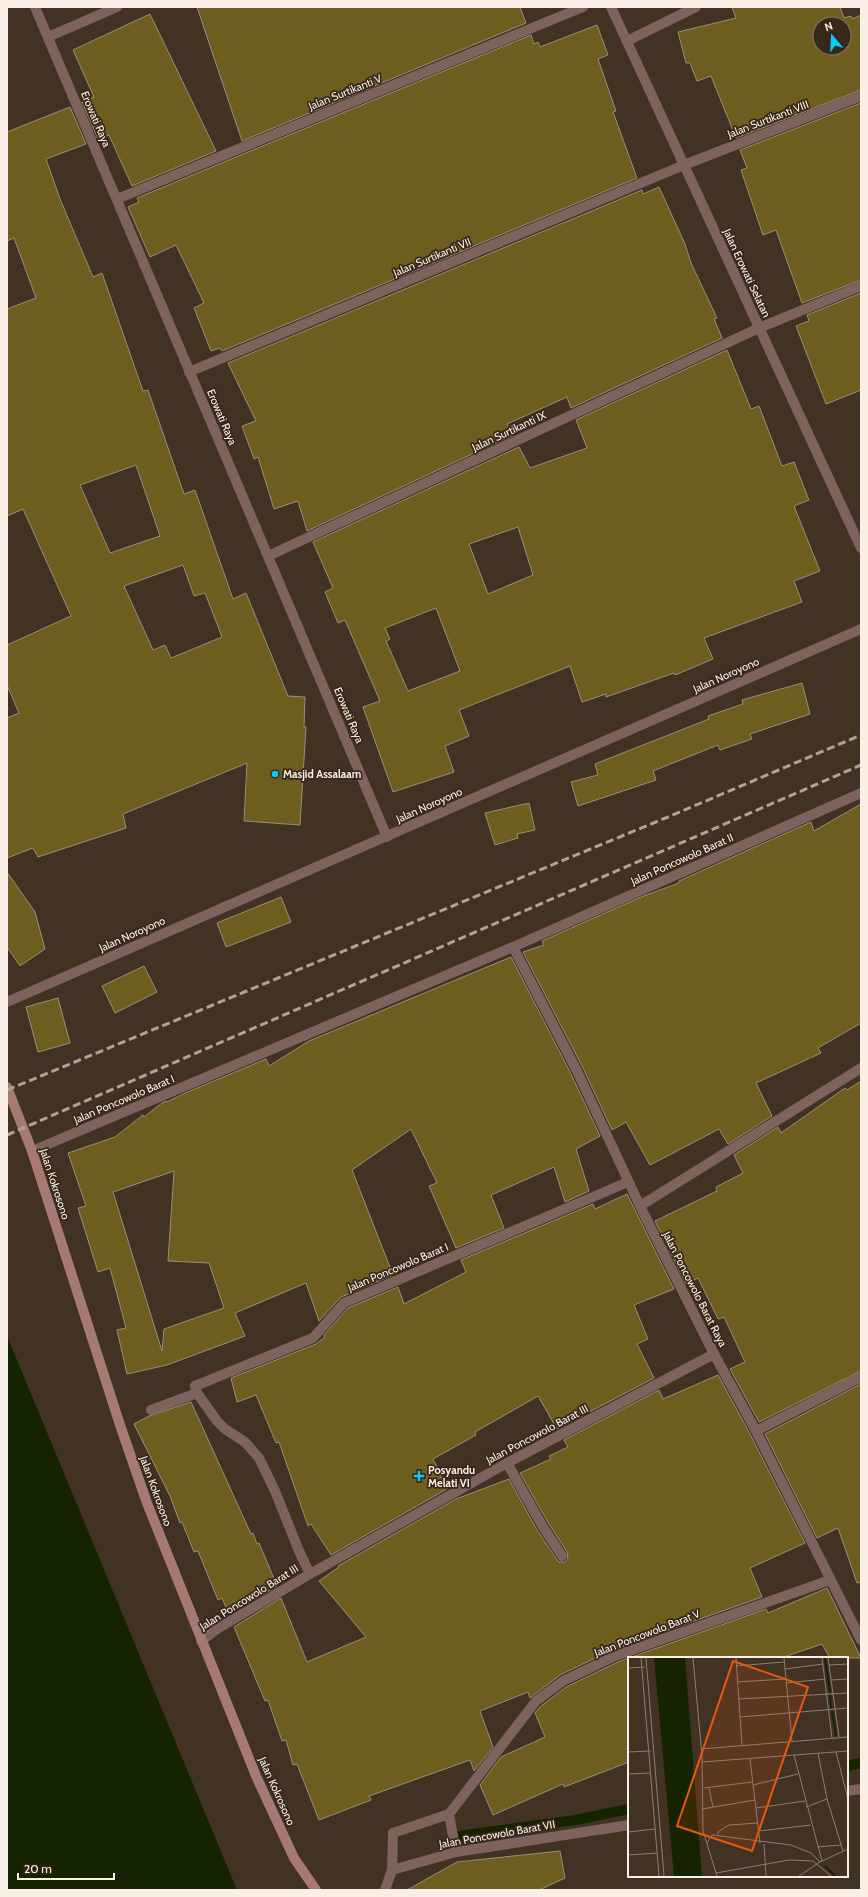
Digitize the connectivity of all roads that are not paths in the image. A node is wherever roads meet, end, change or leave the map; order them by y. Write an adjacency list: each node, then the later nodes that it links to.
1 (35, 7): 6 (street, Erowati Raya)
2 (117, 7): 6 (street)
3 (584, 7): 10 (street, Jalan Surtikanti V)
4 (611, 7): 7 (street, Jalan Erowati Selatan)
5 (696, 7): 7 (street)
6 (48, 37): 10 (street, Erowati Raya)
7 (627, 41): 9 (street, Jalan Erowati Selatan)
8 (861, 96): 9 (street, Jalan Surtikanti VIII)
9 (684, 165): 12 (street, Jalan Erowati Selatan); 13 (street, Jalan Surtikanti VII)
10 (117, 199): 13 (street, Erowati Raya)
11 (861, 286): 12 (street, Jalan Surtikanti IX)
12 (759, 328): 14 (street, Jalan Erowati Selatan); 15 (street, Jalan Surtikanti IX)
13 (189, 372): 15 (street, Erowati Raya)
14 (861, 548)
15 (268, 556): 18 (street, Erowati Raya)
16 (861, 629): 18 (street, Jalan Noroyono)
17 (861, 793): 19 (street, Jalan Poncowolo Barat II)
18 (387, 837): 20 (street, Jalan Noroyono)
19 (513, 947): 23 (street, Jalan Poncowolo Barat I); 24 (street, Jalan Poncowolo Barat Raya)
20 (7, 1002)
21 (861, 1068): 25 (street)
22 (7, 1087): 23 (street, Jalan Kokrosono)
23 (32, 1151): 36 (street, Jalan Kokrosono)
24 (628, 1182): 25 (street, Jalan Poncowolo Barat Raya); 28 (street, Jalan Poncowolo Barat I)
25 (640, 1206): 26 (street, Jalan Poncowolo Barat Raya)
26 (714, 1354): 30 (street, Jalan Poncowolo Barat Raya); 31 (street, Jalan Poncowolo Barat III)
27 (861, 1377): 30 (street)
28 (197, 1393): 29 (street); 33 (street, Jalan Poncowolo Barat III)
29 (151, 1410)
30 (756, 1431): 34 (street, Jalan Poncowolo Barat Raya)
31 (507, 1463): 32 (street); 33 (street, Jalan Poncowolo Barat III)
32 (562, 1556)
33 (310, 1574): 36 (street, Jalan Poncowolo Barat III)
34 (830, 1580): 35 (street, Jalan Poncowolo Barat Raya); 39 (street, Jalan Poncowolo Barat V)
35 (861, 1640)
36 (201, 1641): 43 (street, Jalan Kokrosono)
37 (861, 1789): 38 (street)
38 (848, 1791)
39 (449, 1814): 41 (street); 42 (street)
40 (628, 1825): 41 (street, Jalan Poncowolo Barat VII)
41 (456, 1852): 42 (street, Jalan Poncowolo Barat VII)
42 (392, 1870): 44 (street)
43 (316, 1890)
44 (385, 1890)

